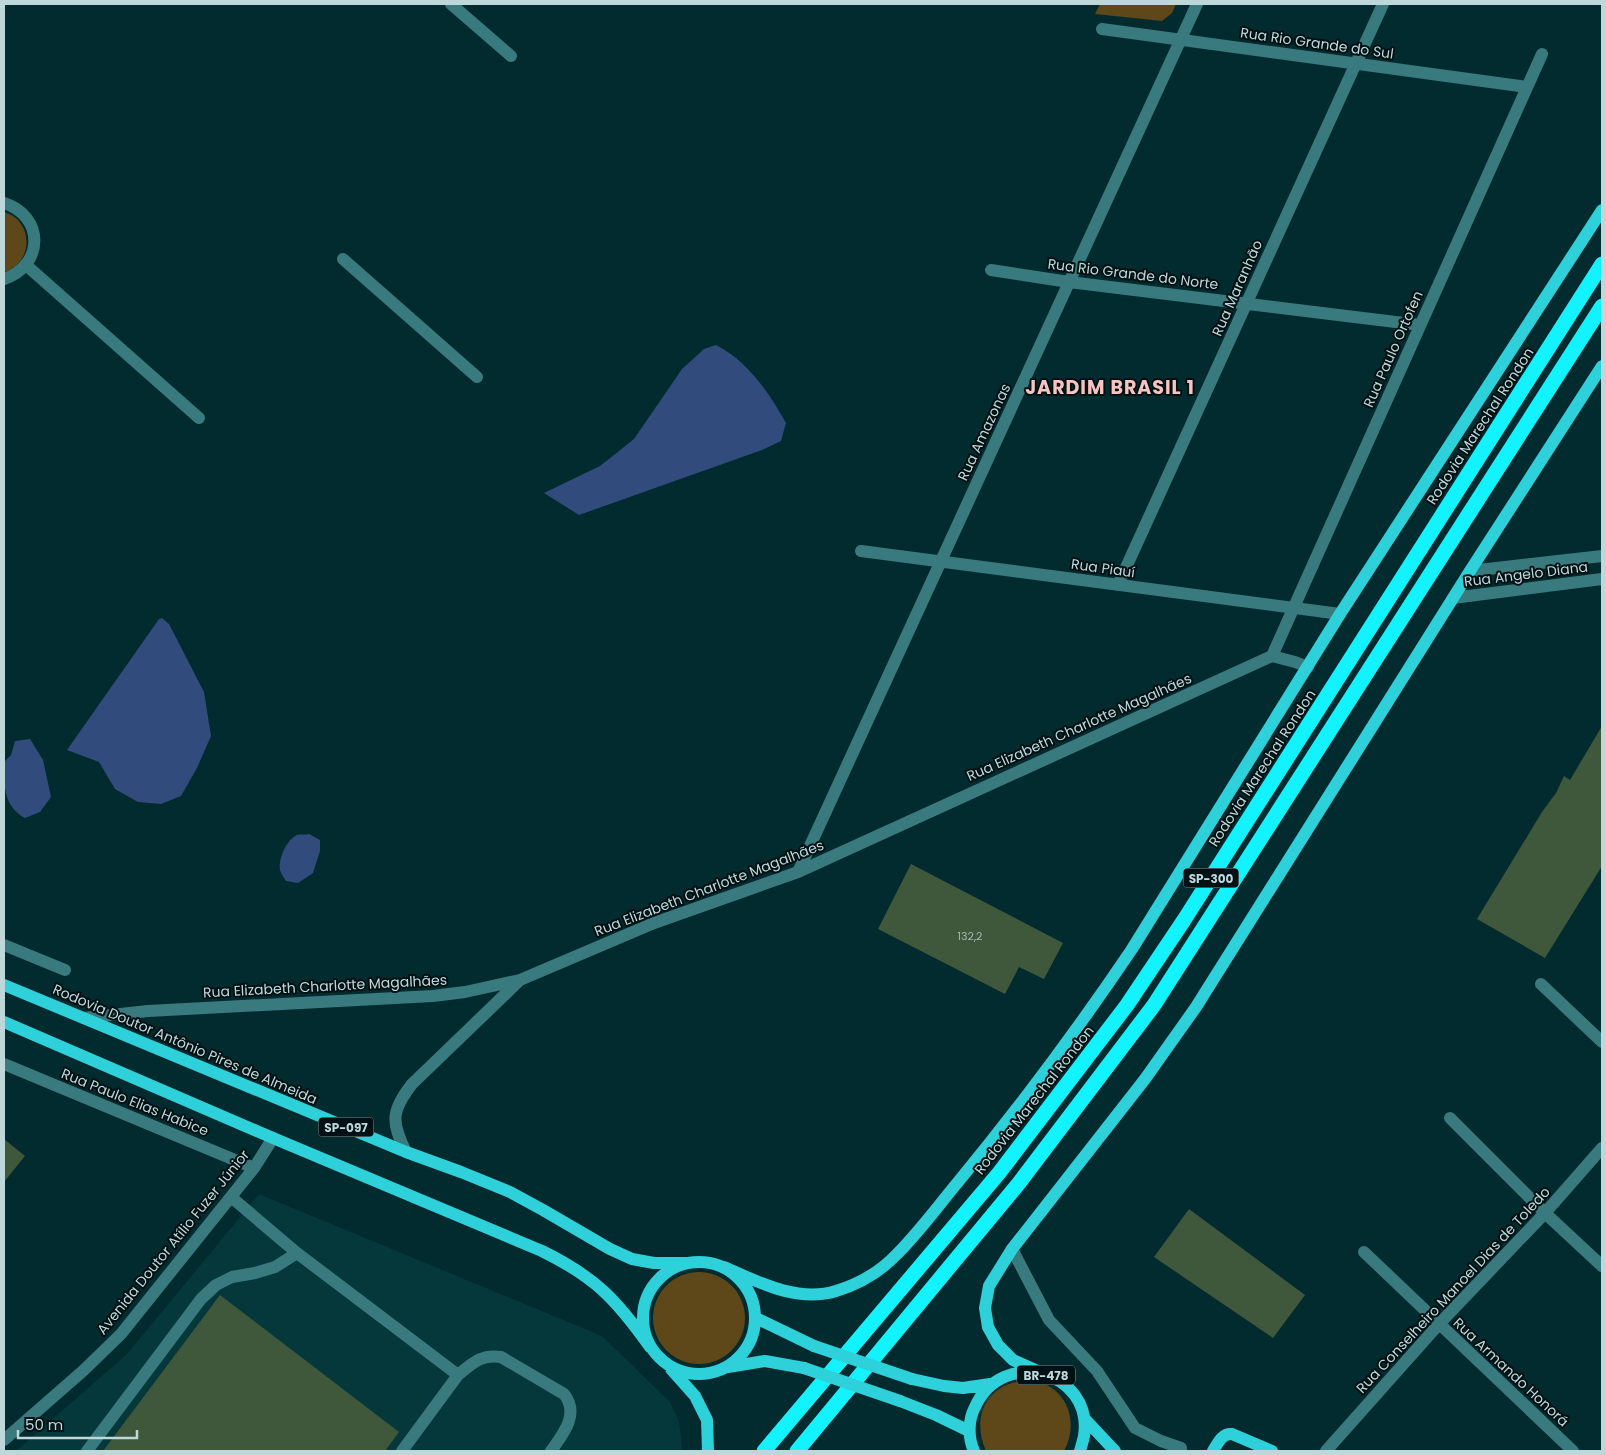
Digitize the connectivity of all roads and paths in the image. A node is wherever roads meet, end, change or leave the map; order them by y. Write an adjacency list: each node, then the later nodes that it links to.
1 (451, 4): 7 (street)
2 (1197, 4): 5 (street, Rua Amazonas)
3 (1383, 4): 8 (street, Rua Maranhão)
4 (1102, 29): 5 (street, Rua Rio Grande do Sul)
5 (1181, 40): 8 (street, Rua Rio Grande do Sul); 17 (street, Rua Amazonas)
6 (1542, 54): 9 (street, Rua Paulo Ortofen)
7 (511, 56)
8 (1355, 64): 9 (street, Rua Rio Grande do Sul); 18 (street, Rua Maranhão)
9 (1527, 87): 20 (street, Rua Paulo Ortofen)
10 (4, 204): 14 (street)
11 (1602, 210): 32 (main road)
12 (343, 259): 22 (street)
13 (1602, 264): 74 (highway, Rodovia Marechal Rondon / SP-300)
14 (26, 266): 16 (street); 23 (street)
15 (991, 270): 17 (street, Rua Rio Grande do Norte)
16 (4, 279)
17 (1069, 282): 18 (street, Rua Rio Grande do Norte); 26 (street, Rua Amazonas)
18 (1246, 304): 20 (street, Rua Rio Grande do Norte); 29 (street, Rua Maranhão)
19 (1602, 306): 75 (highway, SP-300)
20 (1420, 325): 31 (street, Rua Paulo Ortofen)
21 (1602, 366): 27 (main road)
22 (477, 377)
23 (199, 418)
24 (861, 551): 26 (street, Rua Piauí)
25 (1602, 556): 27 (street, Rua Angelo Diana)
26 (941, 562): 29 (street, Rua Piauí); 35 (street, Rua Amazonas)
27 (1470, 571): 30 (main road)
28 (1602, 579): 30 (street, Rua Angelo Diana)
29 (1118, 585): 31 (street, Rua Piauí)
30 (1453, 598): 52 (main road)
31 (1293, 608): 32 (street, Rua Piauí); 33 (street, Rua Paulo Ortofen)
32 (1340, 614): 34 (main road)
33 (1272, 656): 34 (street); 35 (street, Rua Elizabeth Charlotte Magalhães)
34 (1308, 667): 57 (main road)
35 (798, 872): 38 (street, Rua Elizabeth Charlotte Magalhães)
36 (4, 945): 37 (street)
37 (65, 970)
38 (520, 980): 41 (street, Rua Elizabeth Charlotte Magalhães); 48 (street)
39 (1541, 984): 43 (street)
40 (4, 986): 41 (main road, Rodovia Doutor Antônio Pires de Almeida / SP-097)
41 (84, 1018): 48 (main road, Rodovia Doutor Antônio Pires de Almeida / SP-097)
42 (4, 1022): 46 (main road, SP-097)
43 (1602, 1042)
44 (4, 1064): 49 (street, Rua Paulo Elias Habice)
45 (1450, 1118): 51 (street)
46 (273, 1138): 49 (street, Avenida Doutor Atílio Fuzer Júnior); 60 (main road, SP-097)
47 (1602, 1148): 51 (street, Rua Conselheiro Manoel Dias de Toledo)
48 (406, 1152): 55 (main road, Rodovia Doutor Antônio Pires de Almeida / SP-097)
49 (254, 1168): 50 (street, Avenida Doutor Atílio Fuzer Júnior)
50 (231, 1197): 54 (street); 68 (street, Avenida Doutor Atílio Fuzer Júnior)
51 (1545, 1213): 56 (street); 59 (street, Rua Conselheiro Manoel Dias de Toledo)
52 (1012, 1250): 63 (main road); 69 (street)
53 (1364, 1252): 59 (street, Rua Armando Honorá)
54 (297, 1253): 64 (street); 70 (street)
55 (686, 1263): 57 (main road); 60 (main road)
56 (1602, 1266)
57 (724, 1267): 58 (main road)
58 (756, 1318): 62 (main road); 65 (main road, BR-478, bridge)
59 (1439, 1324): 81 (street, Rua Conselheiro Manoel Dias de Toledo); 82 (street, Rua Armando Honorá)
60 (650, 1347): 61 (main road)
61 (667, 1365): 62 (main road); 73 (main road)
62 (728, 1367): 67 (main road, bridge)
63 (1042, 1373): 65 (main road, BR-478); 66 (main road, BR-478)
64 (458, 1374): 71 (street); 72 (street)
65 (990, 1384): 67 (main road)
66 (1084, 1418): 77 (main road); 78 (main road, BR-478)
67 (969, 1431): 76 (main road)
68 (4, 1440)
69 (1181, 1448)
70 (87, 1451)
71 (402, 1451)
72 (551, 1451)
73 (708, 1451)
74 (764, 1451)
75 (797, 1451)
76 (974, 1451)
77 (1080, 1451)
78 (1115, 1451)
79 (1213, 1451): 80 (main road)
80 (1272, 1451)
81 (1326, 1451)
82 (1573, 1451)

